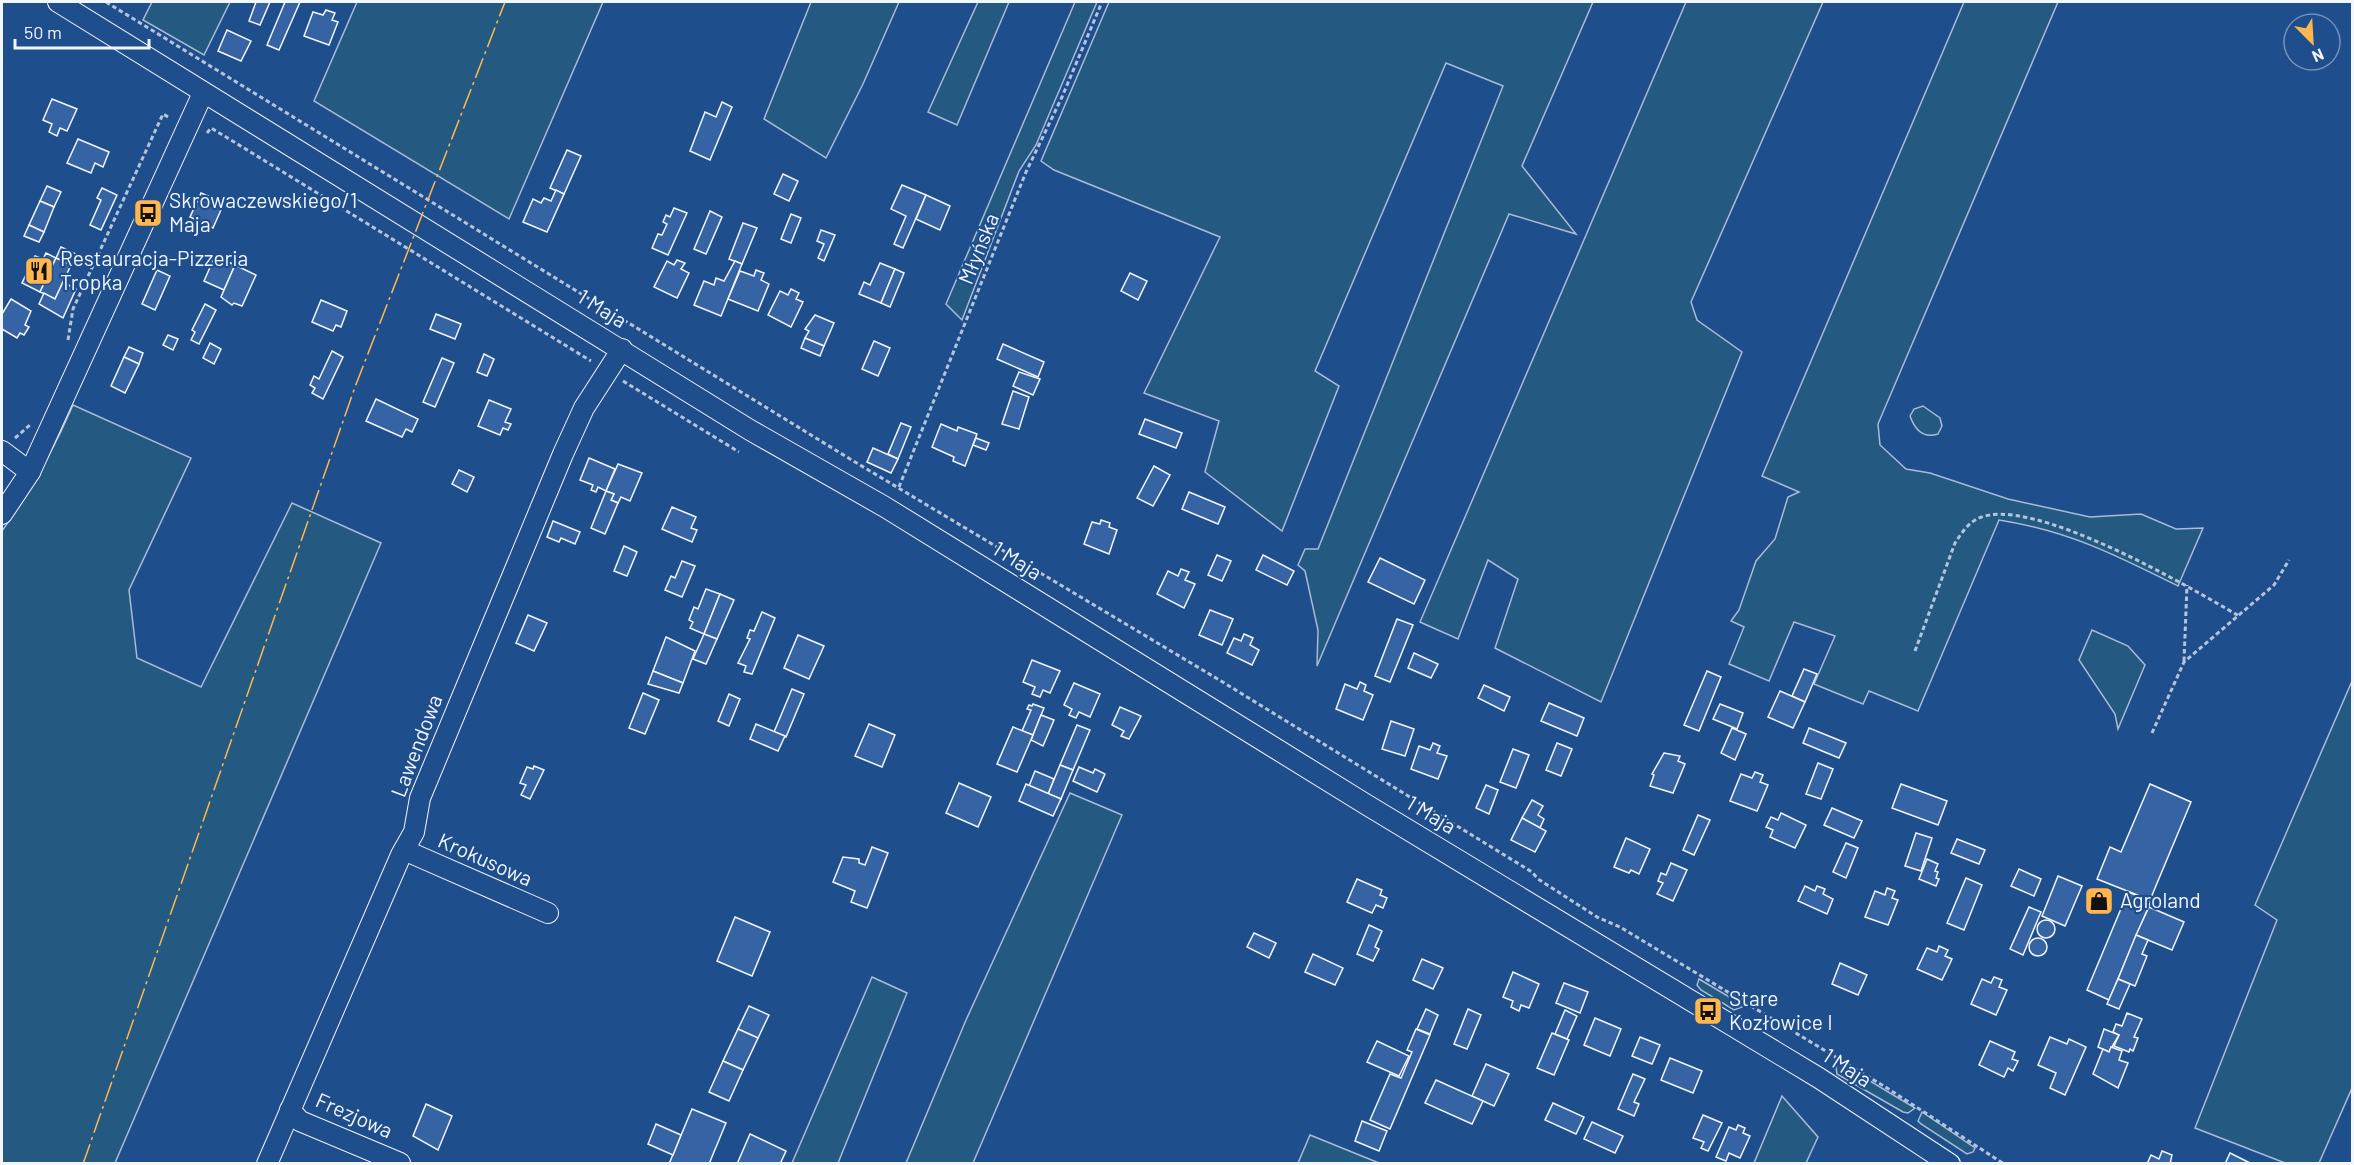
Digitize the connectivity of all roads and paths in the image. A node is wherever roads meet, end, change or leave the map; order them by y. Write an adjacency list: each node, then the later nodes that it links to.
1 (58, 2): 4 (street, 1 Maja)
2 (106, 2): 13 (path)
3 (1102, 2): 13 (path, Młyńska)
4 (203, 93): 8 (street, 1 Maja); 12 (street)
5 (175, 120): 7 (path)
6 (201, 134): 9 (path)
7 (73, 309)
8 (622, 350): 9 (street, Lawendowa); 14 (street, 1 Maja)
9 (609, 372): 11 (path); 22 (street, Lawendowa)
10 (2, 451): 12 (street)
11 (739, 452)
12 (30, 472): 15 (street)
13 (898, 488): 14 (path, Młyńska); 28 (path)
14 (885, 507): 27 (street, 1 Maja)
15 (2, 514)
16 (2289, 560): 18 (path)
17 (2187, 585): 18 (path); 19 (path); 20 (path)
18 (2239, 616): 20 (path)
19 (1915, 651)
20 (2184, 662): 21 (path)
21 (2152, 733)
22 (404, 850): 23 (street, Krokusowa); 24 (street, Lawendowa)
23 (548, 913)
24 (290, 1110): 25 (street, Frezjowa); 26 (street, Lawendowa)
25 (400, 1163)
26 (267, 1164)
27 (1950, 1164)
28 (2004, 1164)

